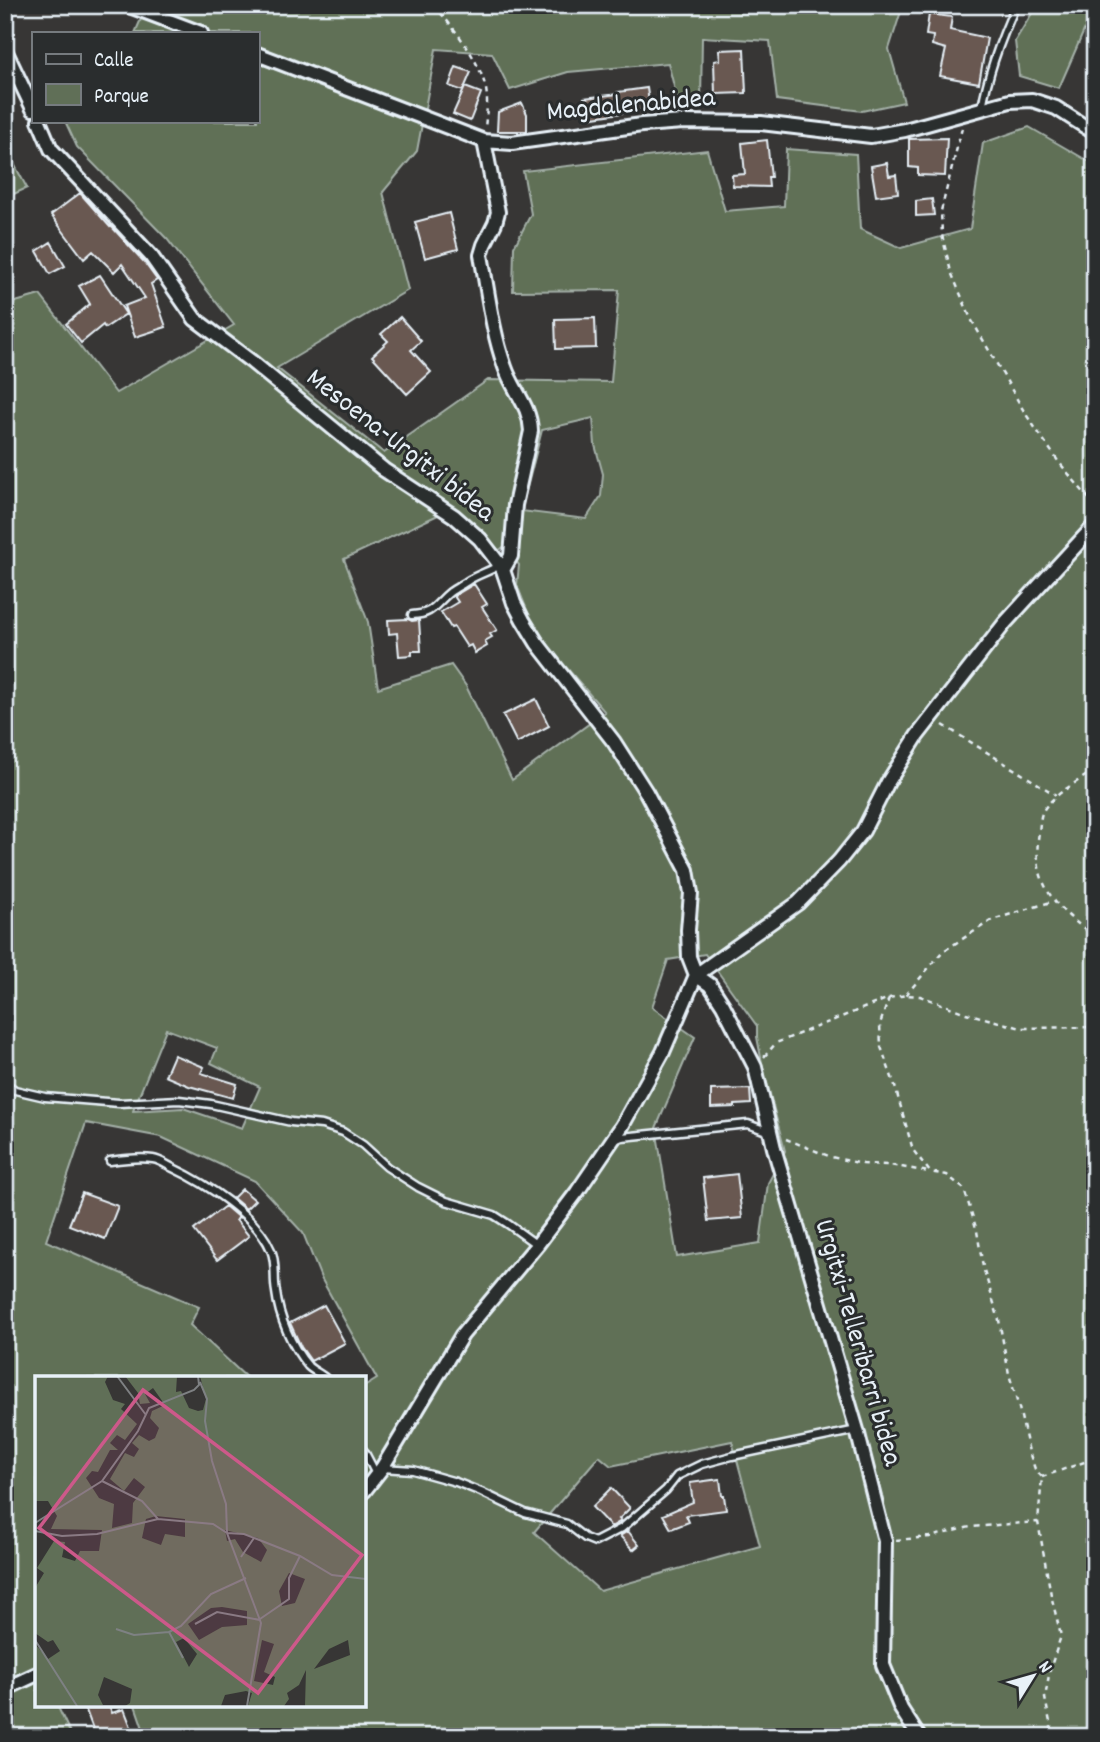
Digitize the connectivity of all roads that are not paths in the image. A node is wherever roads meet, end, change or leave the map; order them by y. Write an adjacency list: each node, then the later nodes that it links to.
1 (127, 5): 3 (street)
2 (1017, 5): 7 (lane)
3 (198, 32)
4 (5, 50): 6 (street)
5 (259, 55): 10 (street, Magdalenabidea)
6 (32, 106)
7 (981, 110): 9 (street, Magdalenabidea); 10 (street, Magdalenabidea)
8 (39, 122): 12 (street, Mesoena-Urgitxi bidea)
9 (1095, 133)
10 (484, 141): 12 (street)
11 (1095, 525): 14 (street)
12 (502, 567): 13 (lane); 14 (street, Mesoena-Urgitxi bidea)
13 (412, 615)
14 (696, 975): 16 (street, Urgitxi-Telleribarri bidea); 17 (street)
15 (5, 1083): 19 (lane)
16 (770, 1133): 17 (lane); 21 (street, Urgitxi-Telleribarri bidea)
17 (613, 1140): 19 (street)
18 (110, 1161): 20 (lane)
19 (537, 1245): 23 (street)
20 (322, 1376)
21 (857, 1430): 23 (lane); 27 (street, Urgitxi-Telleribarri bidea)
22 (366, 1454): 23 (lane)
23 (380, 1472): 24 (street)
24 (366, 1489)
25 (35, 1675): 26 (street)
26 (5, 1689)
27 (919, 1737)

